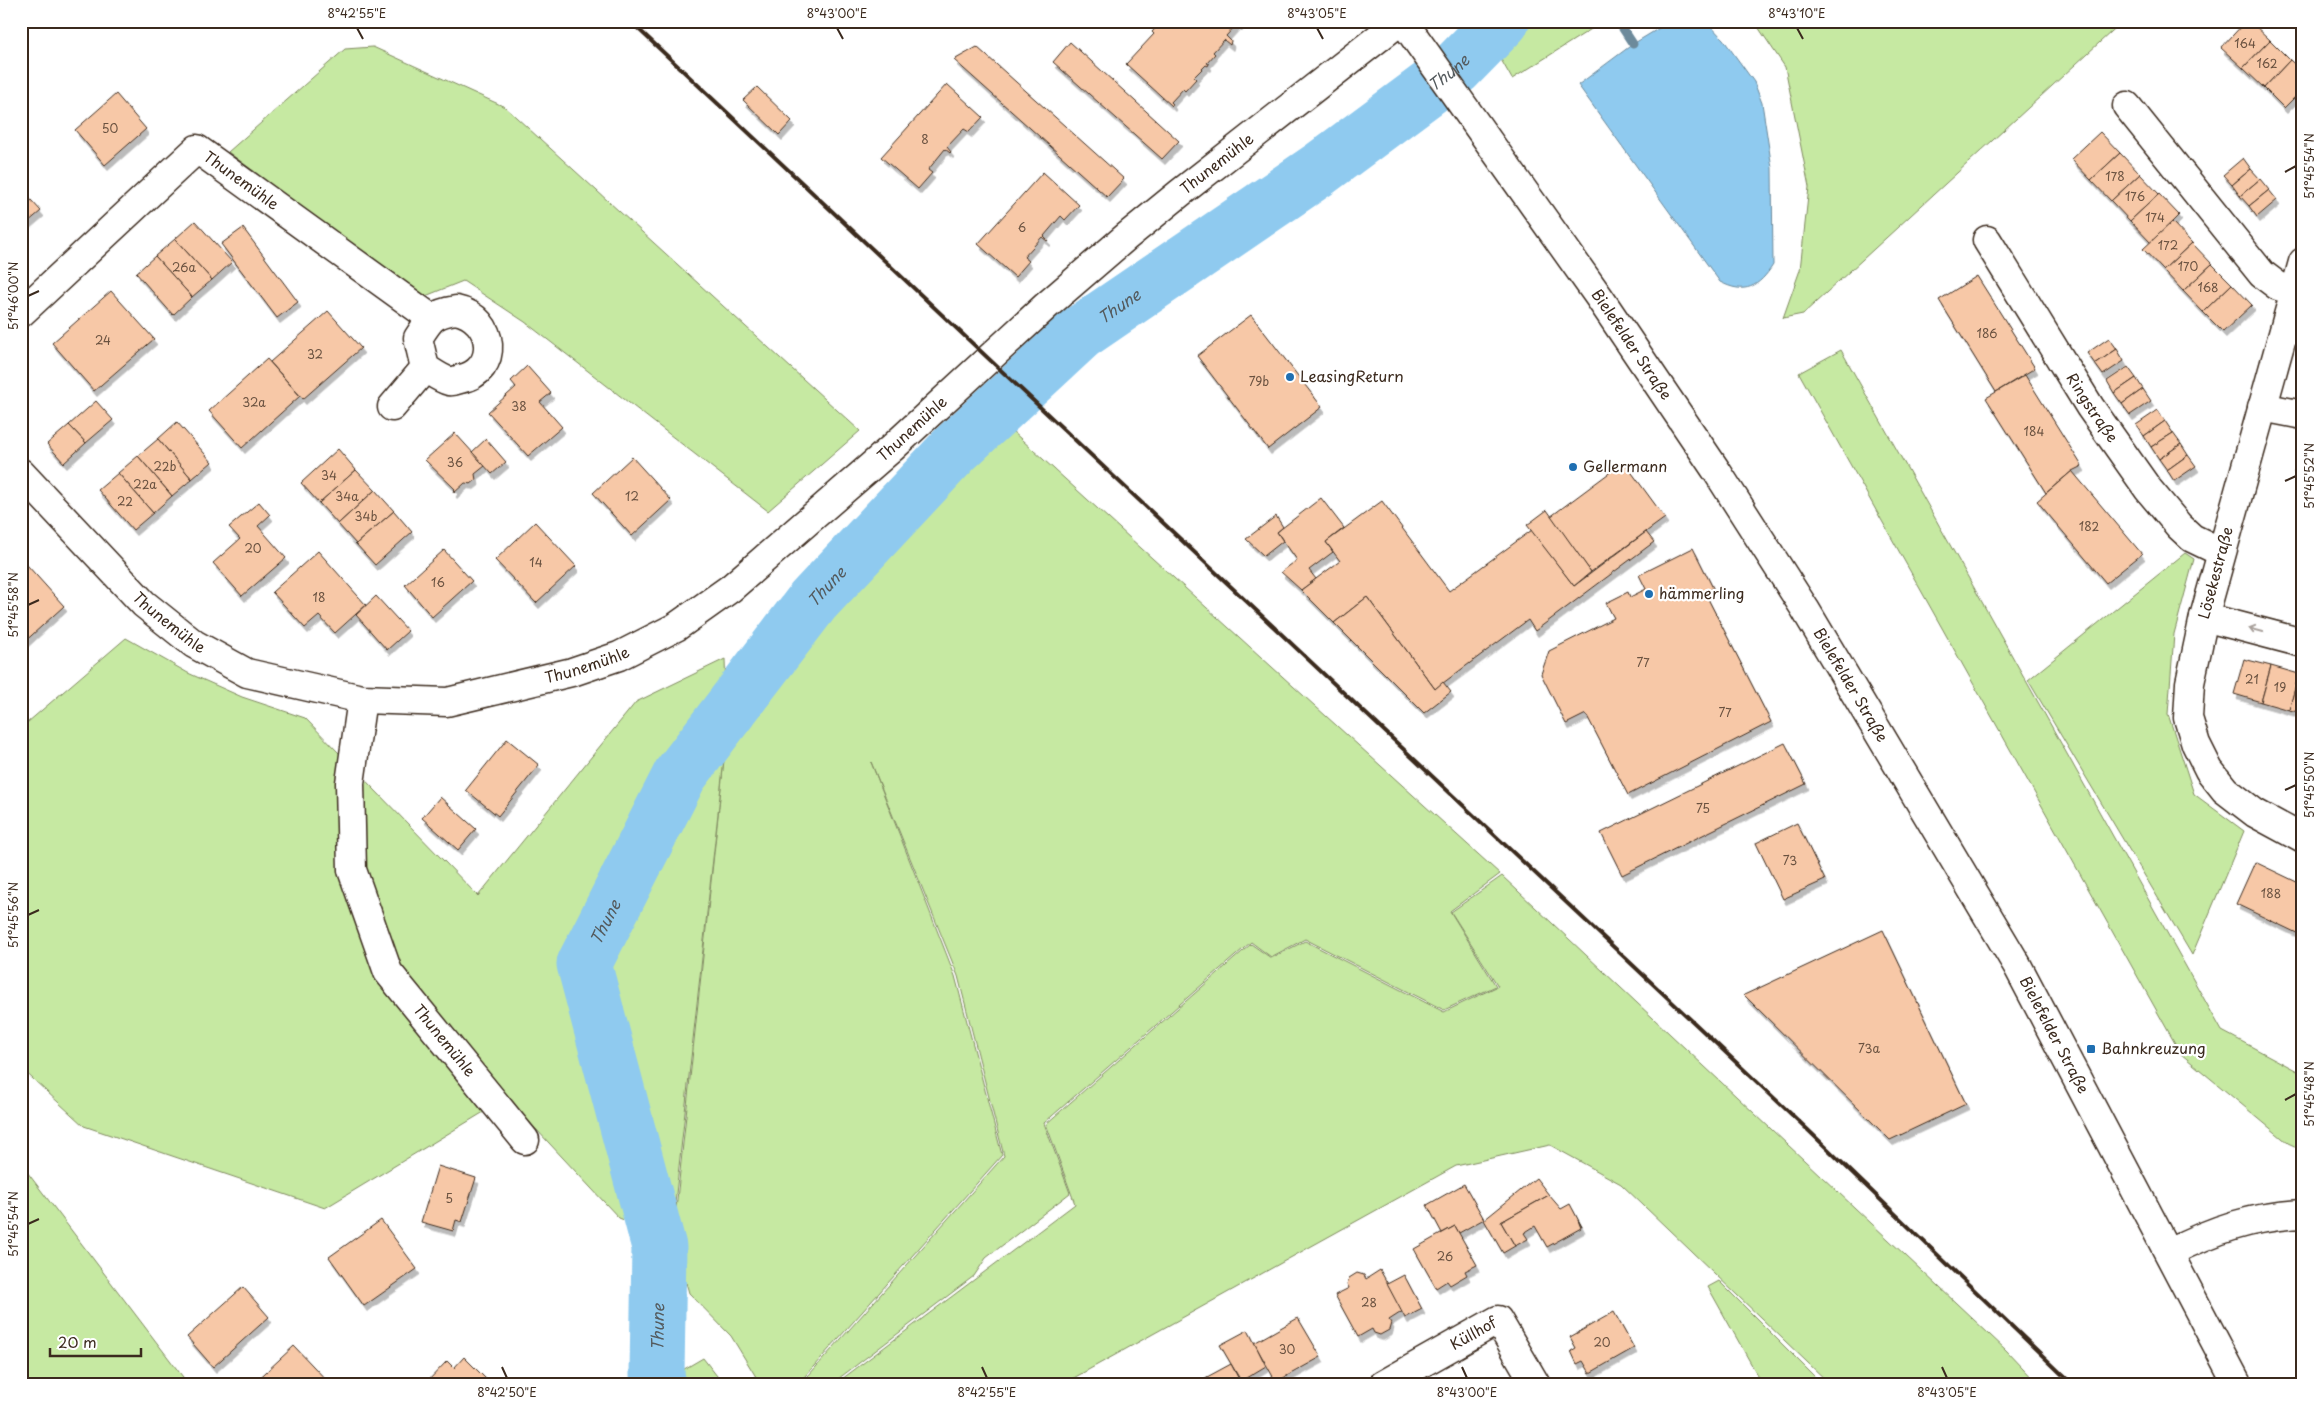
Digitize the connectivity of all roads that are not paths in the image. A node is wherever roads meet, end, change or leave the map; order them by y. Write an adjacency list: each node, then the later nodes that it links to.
1 (1402, 21): 16 (street, Thunemühle); 20 (street, Bielefelder Straße)
2 (2127, 106): 5 (street)
3 (1987, 240): 13 (street, Ringstraße)
4 (2303, 262): 5 (street, Lösekestraße)
5 (2295, 291): 10 (street, Lösekestraße)
6 (21, 313): 7 (street, Thunemühle)
7 (431, 318): 8 (street); 8 (street)
8 (425, 368): 9 (street)
9 (392, 406)
10 (2262, 407): 11 (street); 13 (street, Lösekestraße)
11 (2303, 415)
12 (21, 472): 16 (street, Thunemühle)
13 (2222, 552): 14 (street, Lösekestraße)
14 (2204, 617): 15 (street, one-way to 14); 17 (street, Lösekestraße)
15 (2303, 643)
16 (362, 699): 18 (street, Thunemühle)
17 (2303, 839)
18 (525, 1140)
19 (2303, 1214): 20 (street)
20 (2170, 1252): 23 (street, Bielefelder Straße)
21 (1383, 1385): 22 (street, Küllhof)
22 (1536, 1385)
23 (2238, 1385)

